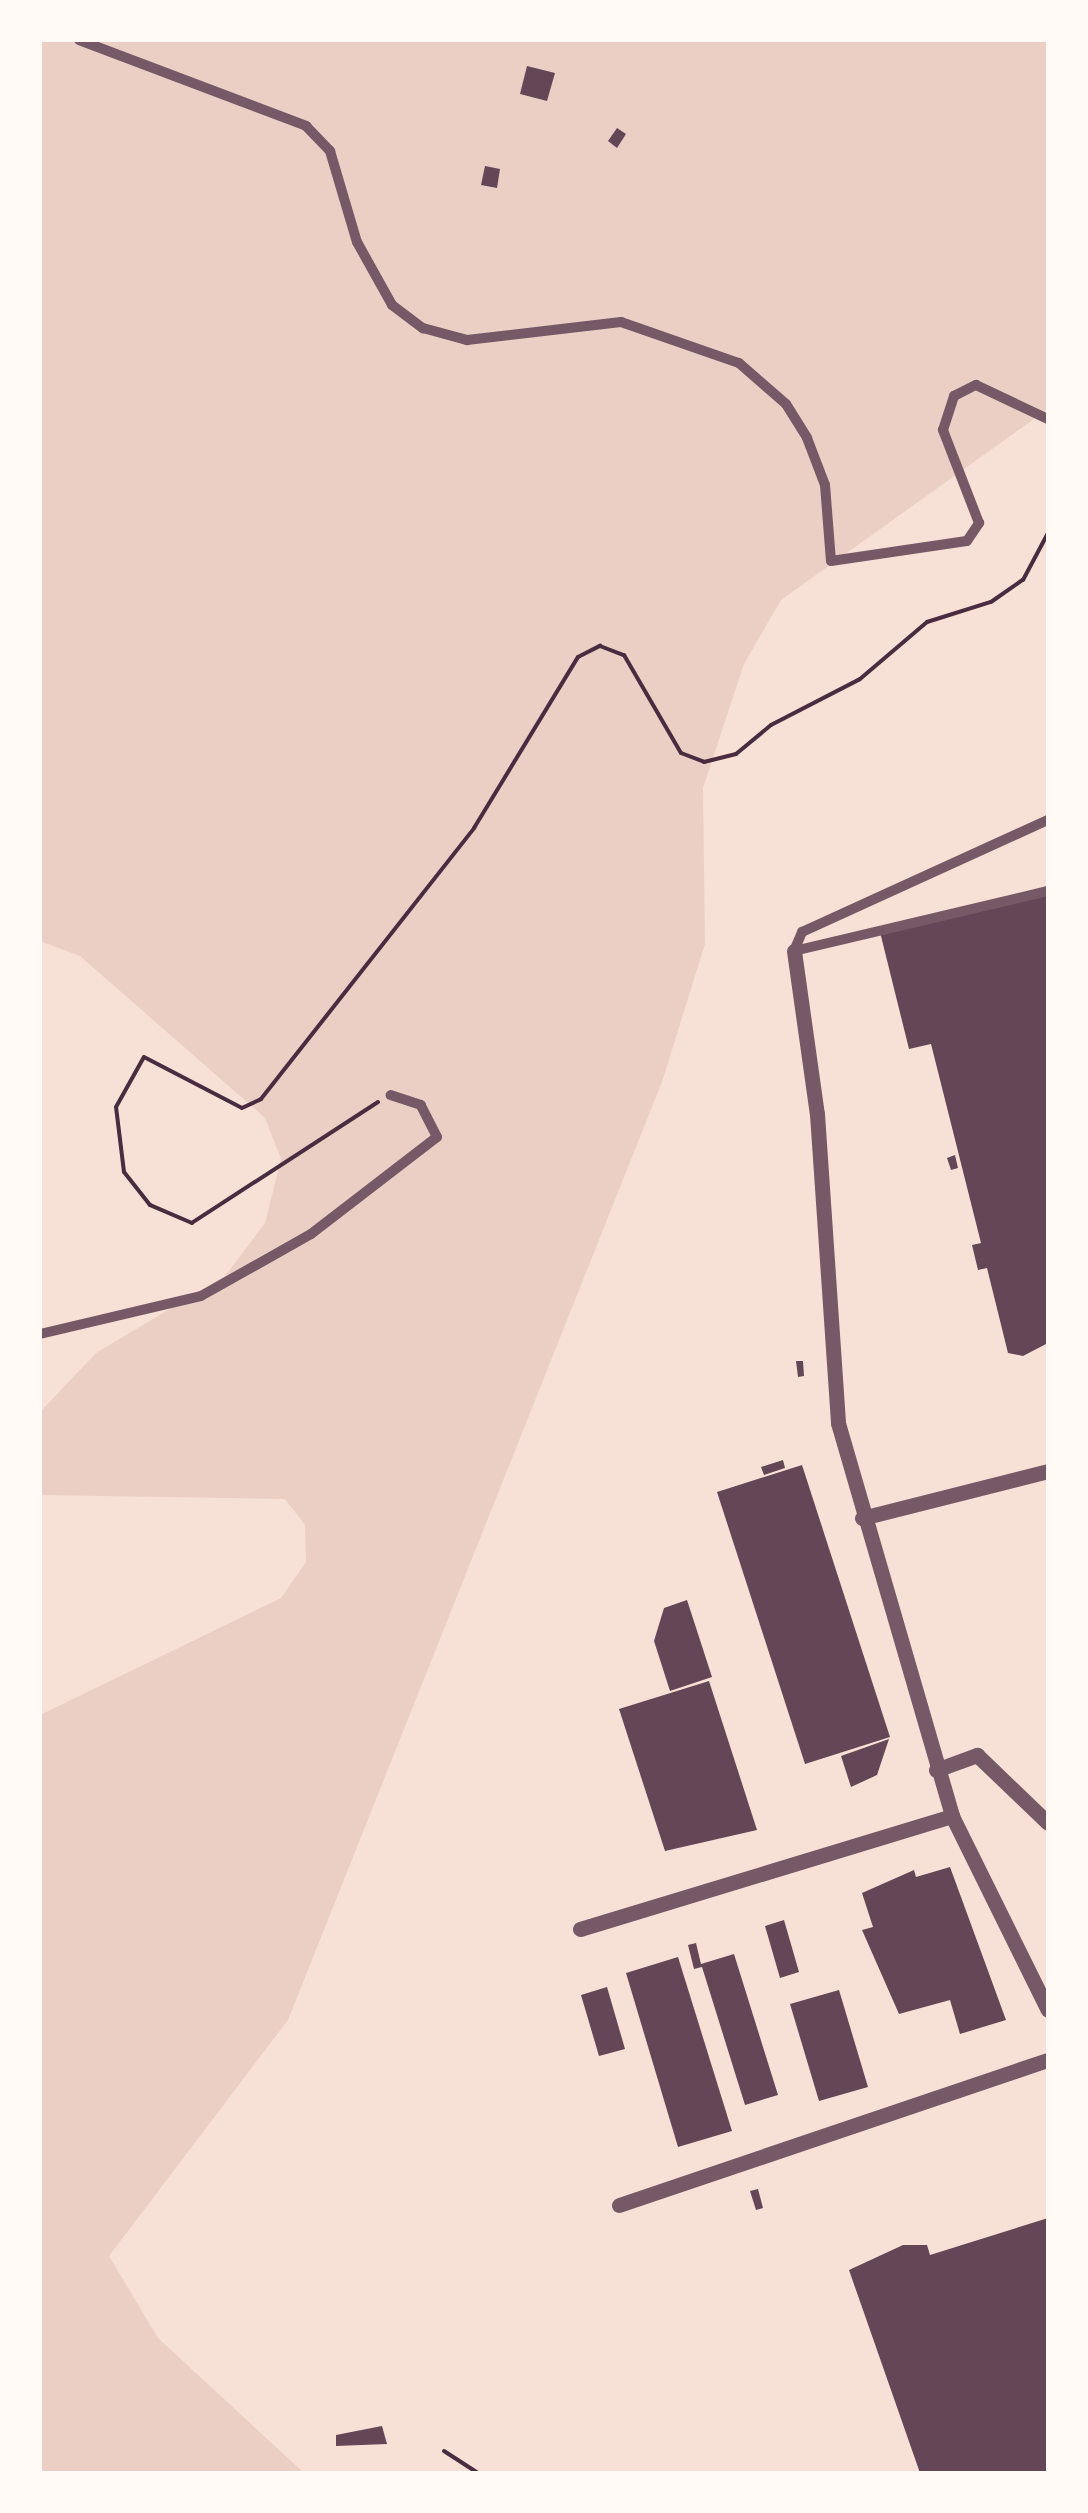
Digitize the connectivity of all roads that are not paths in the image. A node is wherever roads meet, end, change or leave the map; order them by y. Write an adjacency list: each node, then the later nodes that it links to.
1 (79, 40): 2 (street)
2 (1048, 419)
3 (1048, 820): 5 (street)
4 (1048, 891): 5 (street)
5 (794, 951): 9 (street)
6 (391, 1094): 7 (street)
7 (40, 1334)
8 (1048, 1471): 9 (street)
9 (862, 1518): 10 (street)
10 (936, 1770): 11 (street); 12 (street)
11 (952, 1816): 13 (street); 14 (street)
12 (1048, 1824)
13 (580, 1930)
14 (1048, 2010)
15 (1048, 2060): 16 (street)
16 (619, 2204)

